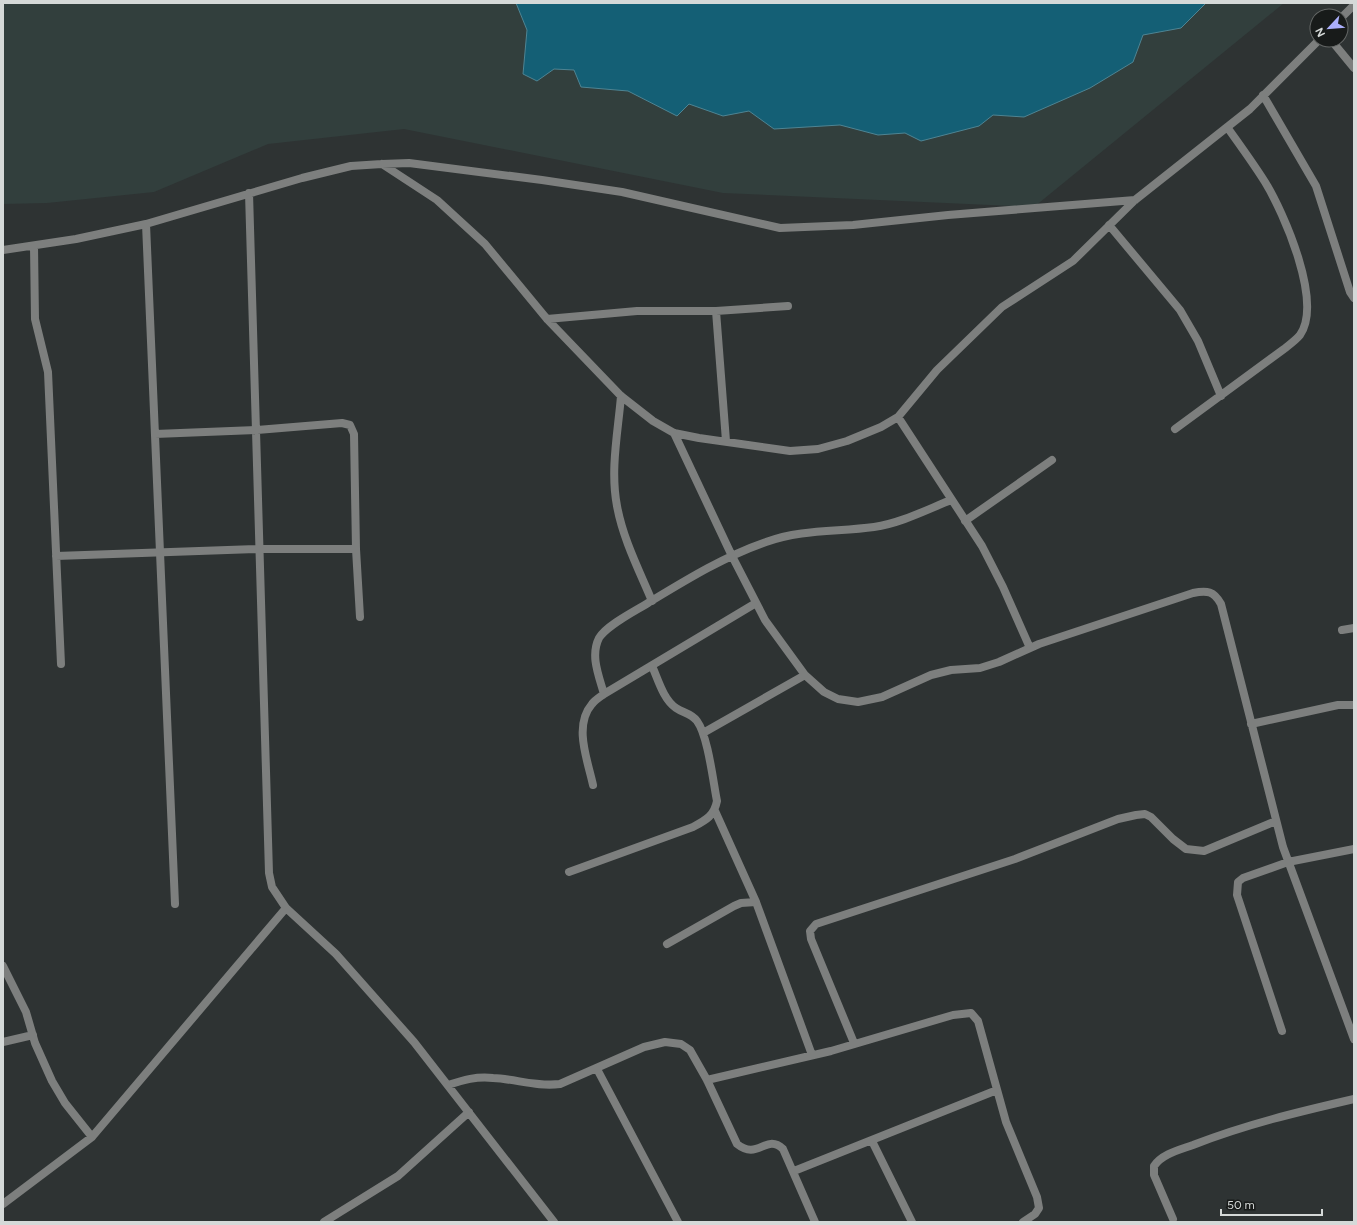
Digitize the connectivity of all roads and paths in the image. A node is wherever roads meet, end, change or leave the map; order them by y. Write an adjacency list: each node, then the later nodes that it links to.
1 (1311, 48): 4 (street)
2 (1338, 48): 3 (street)
3 (1354, 68)
4 (1263, 95): 5 (street); 13 (street)
5 (1227, 126): 8 (street); 18 (street)
6 (382, 164): 7 (street); 8 (street); 16 (street)
7 (249, 193): 9 (street); 21 (street)
8 (1135, 200): 10 (street)
9 (146, 224): 11 (street); 23 (street)
10 (1109, 225): 18 (street); 19 (street)
11 (34, 246): 12 (street); 31 (street)
12 (3, 250)
13 (1354, 298)
14 (788, 306): 15 (street)
15 (716, 310): 16 (street); 24 (street)
16 (547, 319): 17 (street)
17 (621, 396): 22 (street); 33 (street)
18 (1221, 396): 20 (street)
19 (898, 417): 24 (street); 26 (street)
20 (1175, 429)
21 (257, 430): 23 (street); 28 (street); 29 (street)
22 (674, 433): 24 (street); 32 (street)
23 (155, 434): 30 (street)
24 (726, 442)
25 (1052, 460): 27 (street)
26 (951, 500): 27 (street); 32 (street)
27 (965, 521): 38 (street)
28 (259, 549): 29 (street); 30 (street); 54 (street)
29 (356, 549): 35 (street)
30 (160, 552): 31 (street); 53 (street)
31 (56, 556): 39 (street)
32 (732, 556): 33 (street); 34 (street)
33 (652, 601): 42 (street)
34 (756, 603): 40 (street); 41 (street)
35 (360, 617)
36 (1354, 628): 37 (street)
37 (1342, 630)
38 (1030, 648): 41 (street); 44 (street)
39 (61, 664)
40 (652, 666): 42 (street); 45 (street)
41 (805, 675): 45 (street)
42 (604, 694): 46 (street)
43 (1354, 704): 44 (street)
44 (1251, 724): 48 (street)
45 (703, 732): 47 (street)
46 (593, 785)
47 (715, 810): 51 (street); 52 (street)
48 (1276, 821): 50 (street); 61 (street)
49 (1354, 849): 50 (street)
50 (1288, 862): 57 (street); 59 (street)
51 (569, 872)
52 (756, 902): 55 (street); 62 (street)
53 (175, 904)
54 (286, 908): 65 (street); 69 (street)
55 (667, 944)
56 (3, 966): 58 (street)
57 (1282, 1031)
58 (33, 1035): 60 (street); 69 (street)
59 (1354, 1039)
60 (3, 1042)
61 (854, 1043): 62 (street); 66 (street)
62 (812, 1055): 64 (street)
63 (597, 1068): 64 (street); 65 (street); 76 (street)
64 (707, 1080): 71 (street)
65 (448, 1084): 68 (street)
66 (997, 1090): 70 (street); 79 (street)
67 (1354, 1099): 73 (street)
68 (469, 1112): 74 (street); 75 (street)
69 (92, 1137): 72 (street)
70 (872, 1141): 71 (street); 78 (street)
71 (794, 1171): 77 (street)
72 (3, 1204)
73 (1173, 1219)
74 (324, 1222)
75 (554, 1222)
76 (678, 1222)
77 (815, 1222)
78 (912, 1222)
79 (1023, 1222)

